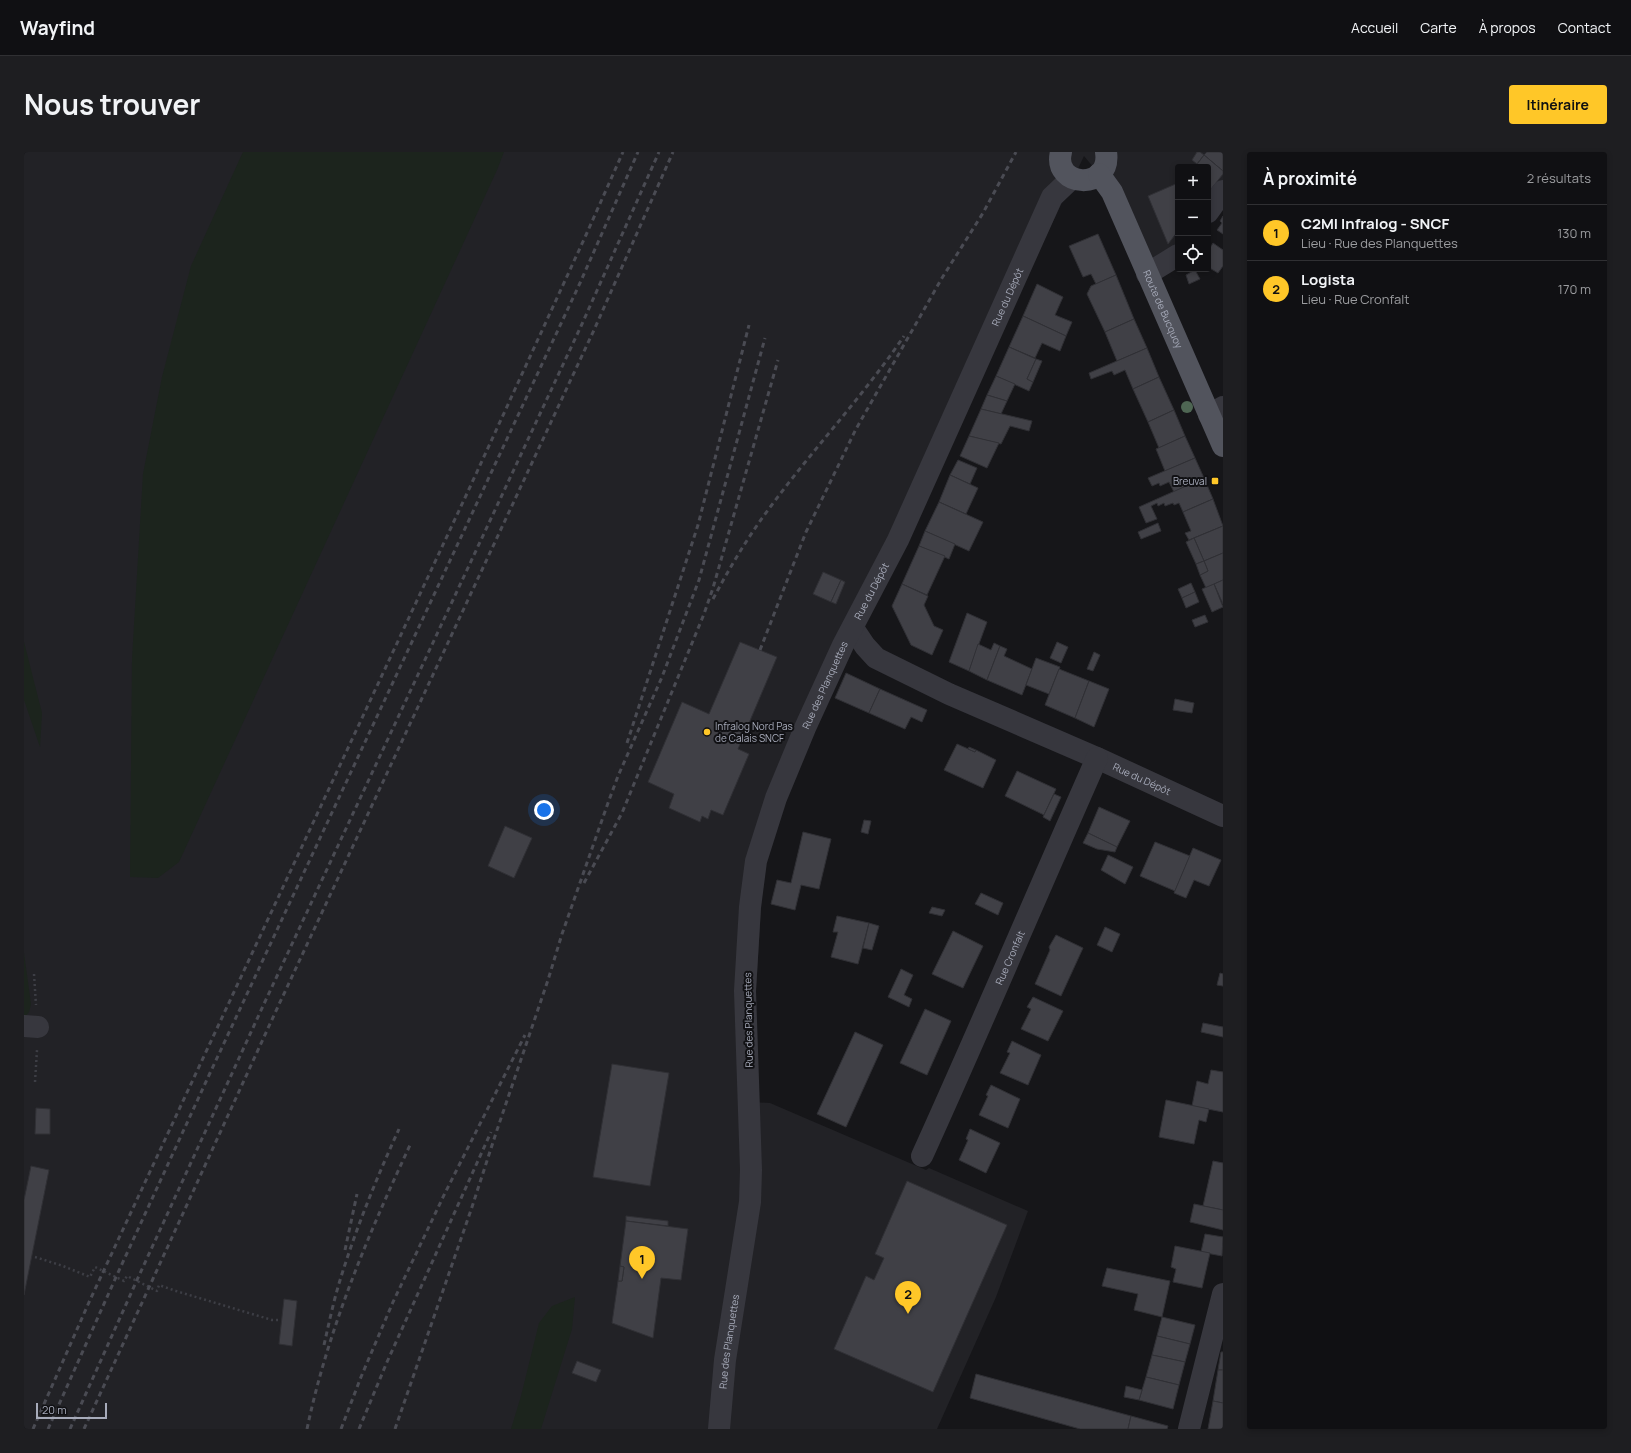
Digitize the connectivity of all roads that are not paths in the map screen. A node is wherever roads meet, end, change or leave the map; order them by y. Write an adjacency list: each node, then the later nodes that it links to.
1 (1061, 152): 4 (main road)
2 (1106, 152): 3 (main road)
3 (1099, 174): 4 (main road); 8 (main road, Route de Bucquoy)
4 (1072, 178): 11 (street, Rue du Dépôt)
5 (1223, 191): 6 (street)
6 (1211, 208)
7 (1175, 257): 8 (street)
8 (1147, 274): 9 (main road, Route de Bucquoy)
9 (1216, 411): 10 (main road, Route de Bucquoy)
10 (1223, 446)
11 (853, 628): 12 (street, Rue du Dépôt); 16 (street, Rue des Planquettes)
12 (1097, 758): 13 (street, Rue du Dépôt); 14 (street, Rue Cronfalt)
13 (1223, 816)
14 (922, 1156)
15 (1223, 1294): 17 (street)
16 (719, 1429)
17 (1189, 1429)

